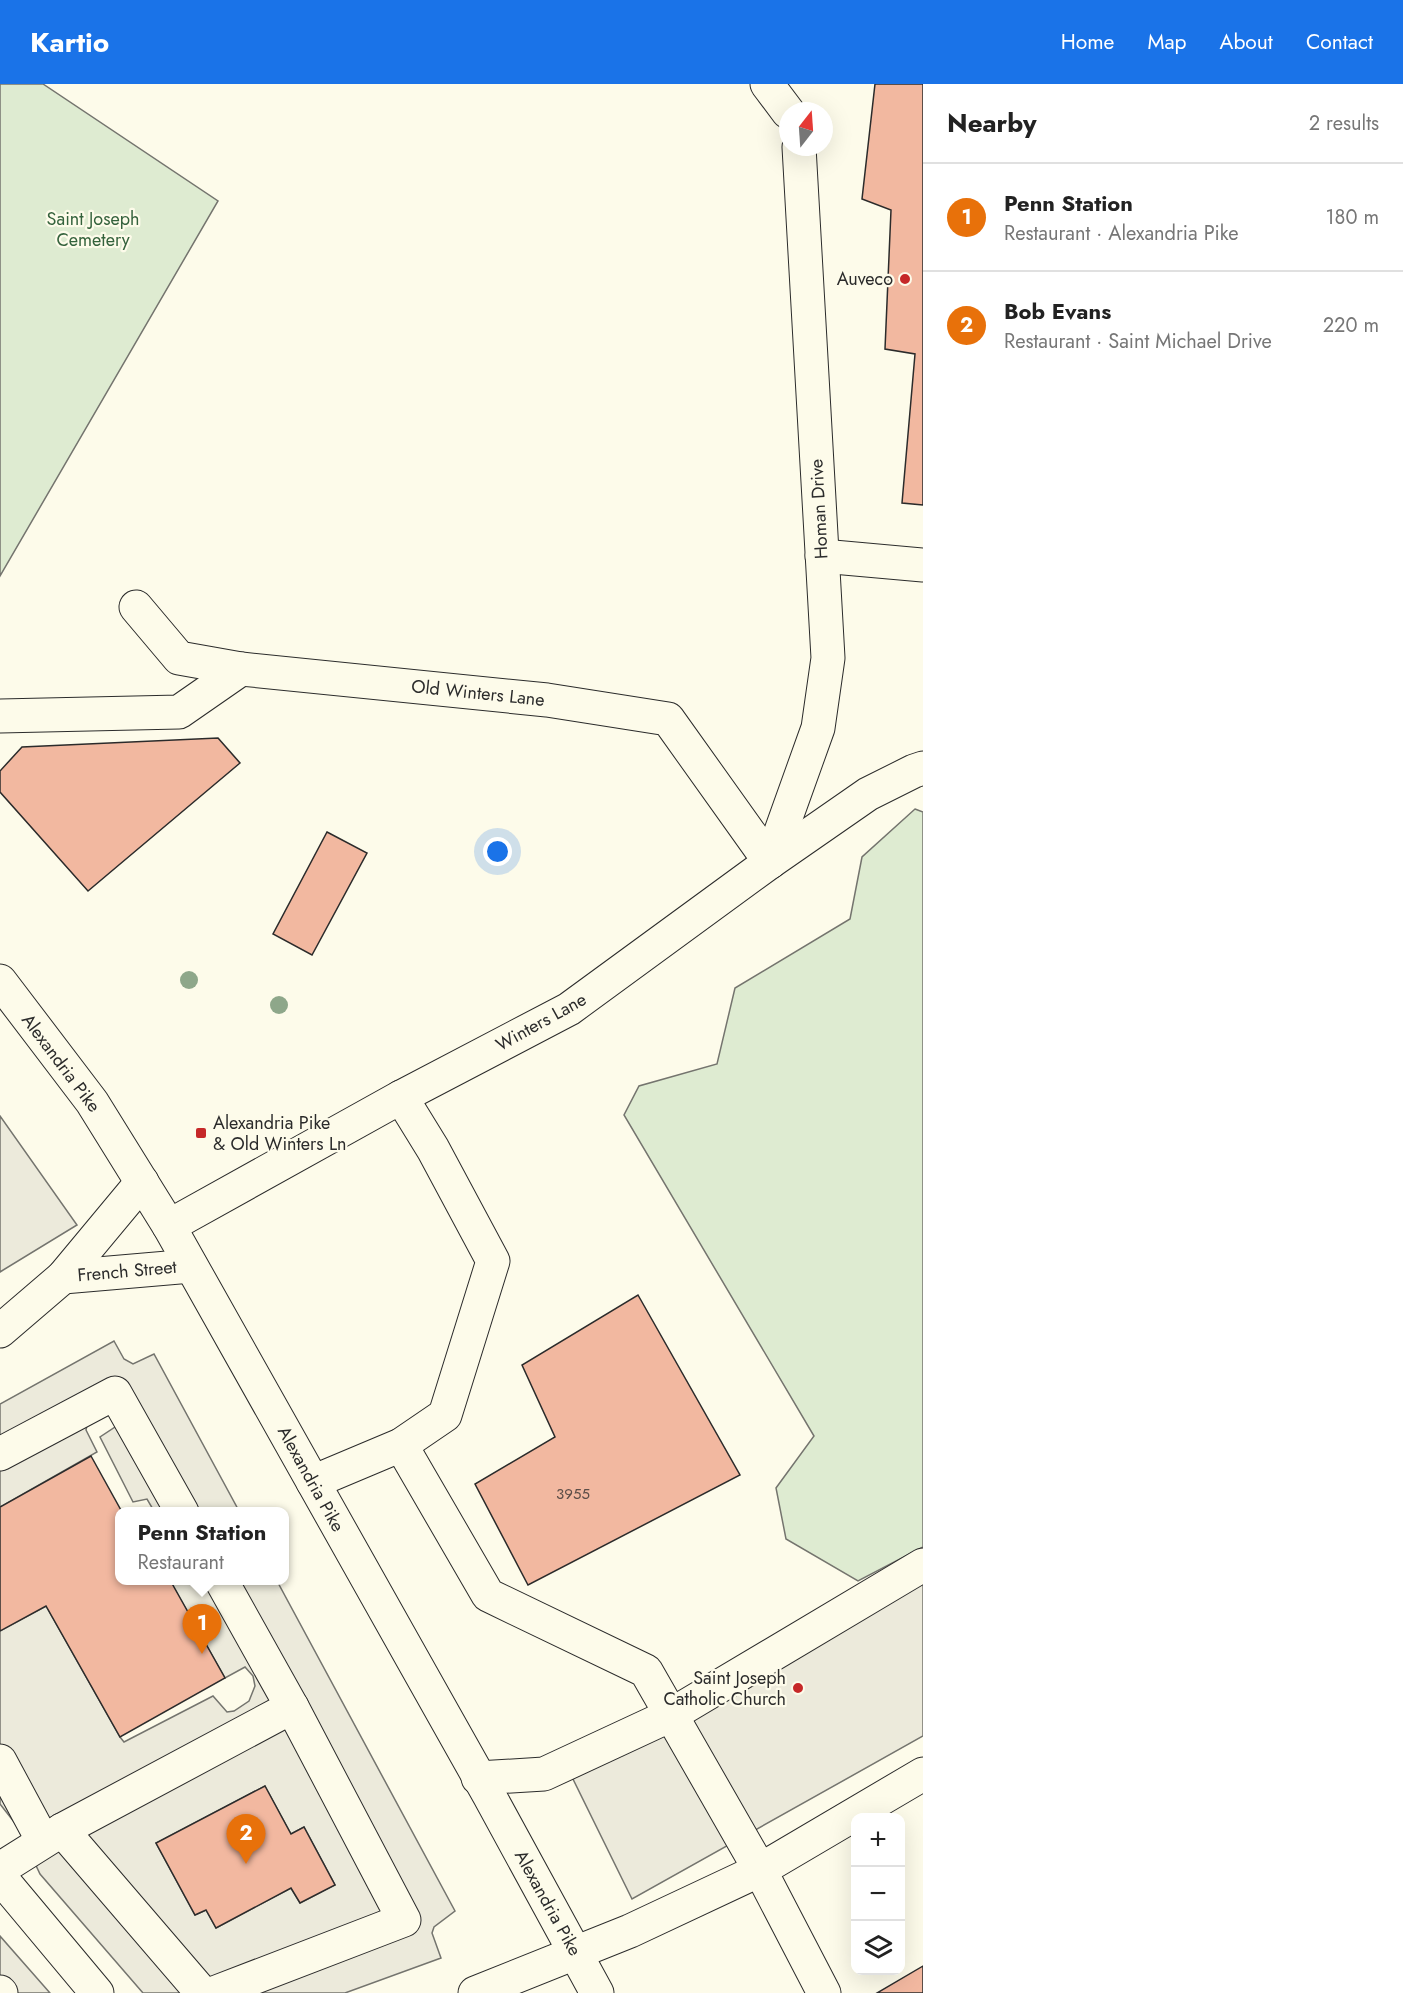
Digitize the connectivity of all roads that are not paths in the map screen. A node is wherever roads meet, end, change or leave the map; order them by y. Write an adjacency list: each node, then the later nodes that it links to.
1 (766, 84): 2 (main road)
2 (780, 102)
3 (800, 156): 4 (main road, Homan Drive)
4 (822, 556): 5 (main road); 10 (main road, Homan Drive)
5 (923, 565)
6 (136, 607): 7 (main road, Old Winters Lane)
7 (241, 669): 8 (main road); 10 (main road, Old Winters Lane)
8 (0, 716)
9 (923, 768): 10 (main road, Winters Lane)
10 (770, 862): 12 (main road, Winters Lane)
11 (0, 981): 13 (main road, Alexandria Pike)
12 (401, 1096): 14 (main road, Winters Lane); 18 (main road)
13 (142, 1182): 14 (main road, Alexandria Pike); 16 (main road, French Street)
14 (170, 1226): 15 (main road, Alexandria Pike)
15 (191, 1266): 16 (main road, French Street); 20 (main road, Alexandria Pike)
16 (63, 1277): 17 (main road, French Street)
17 (1, 1327)
18 (401, 1445): 20 (main road); 25 (main road)
19 (0, 1454): 21 (main road)
20 (313, 1482): 28 (main road, Alexandria Pike)
21 (179, 1507)
22 (923, 1566): 25 (main road)
23 (223, 1585): 24 (main road)
24 (292, 1707): 29 (main road); 36 (main road)
25 (671, 1715): 28 (main road); 31 (main road)
26 (0, 1761): 29 (main road)
27 (923, 1774): 31 (main road)
28 (478, 1778): 33 (main road, Alexandria Pike)
29 (53, 1836): 30 (main road); 35 (main road)
30 (0, 1869)
31 (760, 1870): 33 (main road); 39 (main road)
32 (0, 1877): 34 (main road)
33 (575, 1952): 37 (main road); 38 (main road, Alexandria Pike)
34 (98, 1993)
35 (202, 1993)
36 (214, 1993)
37 (475, 1993)
38 (597, 1993)
39 (825, 1993)

